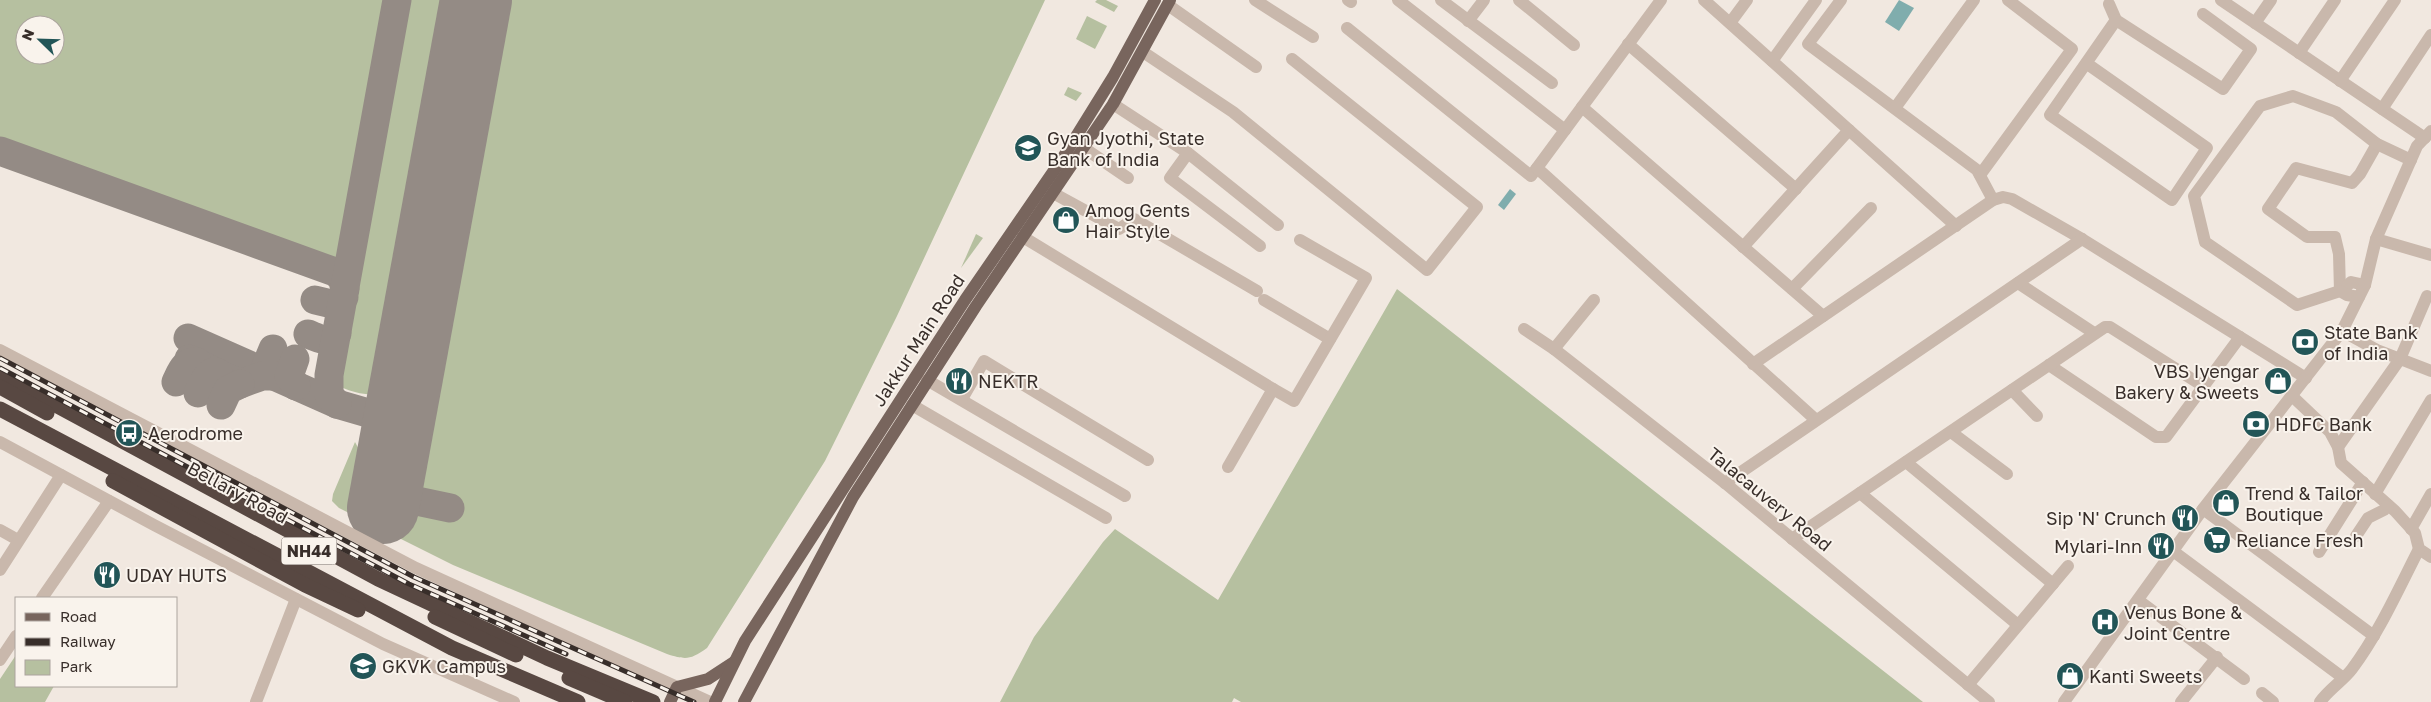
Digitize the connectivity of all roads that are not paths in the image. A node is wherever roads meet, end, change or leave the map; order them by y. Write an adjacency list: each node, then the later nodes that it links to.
1 (1155, 0): 48 (main road, Jakkur Main Road)
2 (1255, 0): 27 (street)
3 (1398, 0): 42 (street)
4 (1441, 0): 22 (street)
5 (1484, 0): 22 (street)
6 (1519, 0): 29 (street)
7 (1661, 0): 28 (street)
8 (1704, 0): 23 (street)
9 (1746, 0): 23 (street)
10 (1816, 0): 33 (street)
11 (1841, 0): 40 (street)
12 (1974, 0): 40 (street)
13 (2008, 0): 51 (street)
14 (2221, 0): 24 (street)
15 (2271, 0): 24 (street)
16 (2335, 0): 31 (street)
17 (2395, 0): 36 (street)
18 (2108, 1): 21 (street)
19 (1169, 3): 30 (main road, Jakkur Main Road); 35 (street)
20 (2203, 14): 21 (street)
21 (2116, 20): 34 (street)
22 (1468, 21): 37 (street)
23 (1730, 23): 33 (street)
24 (2255, 23): 31 (street)
25 (1347, 28): 50 (street)
26 (2431, 36): 41 (street)
27 (1312, 38)
28 (1628, 44): 39 (street); 53 (street)
29 (1574, 45)
30 (1142, 52): 32 (street); 38 (main road, Jakkur Main Road)
31 (2299, 53): 36 (street)
32 (1292, 58)
33 (1772, 61): 43 (street)
34 (2086, 63): 34 (street)
35 (1256, 67)
36 (2340, 81): 41 (street)
37 (1552, 82)
38 (1113, 104): 46 (main road, Jakkur Main Road); 47 (street)
39 (1582, 107): 42 (street); 64 (street)
40 (1895, 108): 51 (street)
41 (2382, 109): 44 (street)
42 (1565, 130): 50 (street)
43 (1849, 130): 53 (street); 58 (street)
44 (2428, 135): 49 (street)
45 (2377, 144): 49 (street); 69 (street); 69 (street)
46 (1084, 148): 48 (main road, Jakkur Main Road); 52 (street)
47 (1188, 152): 57 (street); 63 (street)
48 (1069, 159): 54 (main road, Jakkur Main Road); 138 (main road, Jakkur Main Road)
49 (2411, 160): 60 (street)
50 (1537, 168): 82 (street)
51 (1980, 175): 55 (street)
52 (1128, 178)
53 (1796, 189): 64 (street)
54 (1053, 194): 59 (main road, Jakkur Main Road); 78 (street)
55 (1993, 200): 58 (street); 61 (street)
56 (1871, 208): 68 (street)
57 (1278, 225)
58 (1956, 226): 73 (street)
59 (1023, 237): 87 (main road, Jakkur Main Road); 90 (street)
60 (2376, 238): 65 (street); 67 (street)
61 (2082, 239): 66 (street); 77 (street)
62 (1300, 240): 78 (street)
63 (1260, 246)
64 (1743, 246): 68 (street)
65 (2431, 255)
66 (2018, 283): 76 (street); 99 (street)
67 (2365, 285): 69 (street); 71 (street)
68 (1792, 289): 73 (street)
69 (2341, 291): 71 (street)
70 (2427, 296): 81 (street)
71 (2359, 297): 75 (street)
72 (1594, 300): 80 (street)
73 (1823, 316): 82 (street)
74 (1524, 329): 80 (street, Talacauvery Road)
75 (2342, 331): 81 (street); 86 (street)
76 (2094, 333): 83 (street); 88 (street)
77 (2240, 337): 86 (street); 88 (street)
78 (1330, 339): 90 (street)
79 (0, 350): 142 (street)
80 (1554, 350): 109 (street, Talacauvery Road)
81 (2400, 359): 84 (street); 102 (street)
82 (1753, 364): 99 (street)
83 (2049, 365): 88 (street); 91 (street)
84 (2431, 371)
85 (0, 375): 149 (highway)
86 (2306, 378): 92 (street)
87 (927, 380): 93 (street); 95 (main road, Jakkur Main Road)
88 (2203, 386)
89 (0, 387): 148 (highway, Bellary Road / NH44)
90 (1273, 389): 105 (street)
91 (2012, 390): 97 (street); 100 (street)
92 (2292, 396): 102 (street); 116 (street)
93 (962, 399): 103 (street); 113 (street)
94 (2431, 400): 111 (street)
95 (912, 405): 117 (street); 153 (main road, Jakkur Main Road)
96 (0, 409): 147 (highway, NH44)
97 (2036, 416)
98 (0, 420): 146 (highway)
99 (1816, 420): 109 (street)
100 (1951, 432): 104 (street); 106 (street)
101 (0, 442): 107 (street)
102 (2338, 446): 108 (street)
103 (1148, 460)
104 (1906, 462): 110 (street); 129 (street)
105 (1228, 467)
106 (2007, 474)
107 (61, 475): 114 (street); 122 (street)
108 (2363, 482): 111 (street); 125 (street)
109 (1725, 483): 121 (street, Talacauvery Road)
110 (1860, 492): 121 (street); 133 (street)
111 (2375, 494): 115 (street)
112 (2431, 494): 118 (street)
113 (1125, 496)
114 (109, 501): 130 (street); 131 (street)
115 (2388, 506): 118 (street); 120 (street)
116 (2203, 510): 124 (street); 134 (street)
117 (1106, 518)
118 (2411, 529): 123 (street)
119 (0, 530): 122 (street)
120 (2356, 536)
121 (1792, 539): 141 (street, Talacauvery Road)
122 (18, 540): 128 (street)
123 (2419, 549): 126 (street); 134 (street)
124 (2174, 551): 132 (street); 139 (street)
125 (2319, 552)
126 (2431, 557)
127 (2068, 566): 129 (street)
128 (0, 570)
129 (2052, 584): 133 (street)
130 (43, 597)
131 (296, 599): 144 (street); 145 (street)
132 (2138, 600): 136 (street); 155 (street)
133 (2018, 625): 141 (street)
134 (2374, 636): 139 (street)
135 (15, 638): 137 (street)
136 (2217, 657): 140 (street); 156 (street)
137 (0, 660)
138 (736, 660): 142 (main road); 152 (main road, Jakkur Main Road)
139 (2342, 677): 158 (street)
140 (2244, 679)
141 (1968, 685): 154 (street, Talacauvery Road)
142 (677, 687): 150 (main road); 151 (street)
143 (2262, 693): 157 (street)
144 (256, 702)
145 (514, 702)
146 (552, 702)
147 (578, 702)
148 (625, 702)
149 (653, 702)
150 (670, 702)
151 (710, 702)
152 (715, 702)
153 (744, 702)
154 (1989, 702)
155 (2064, 702)
156 (2180, 702)
157 (2274, 702)
158 (2320, 702)

